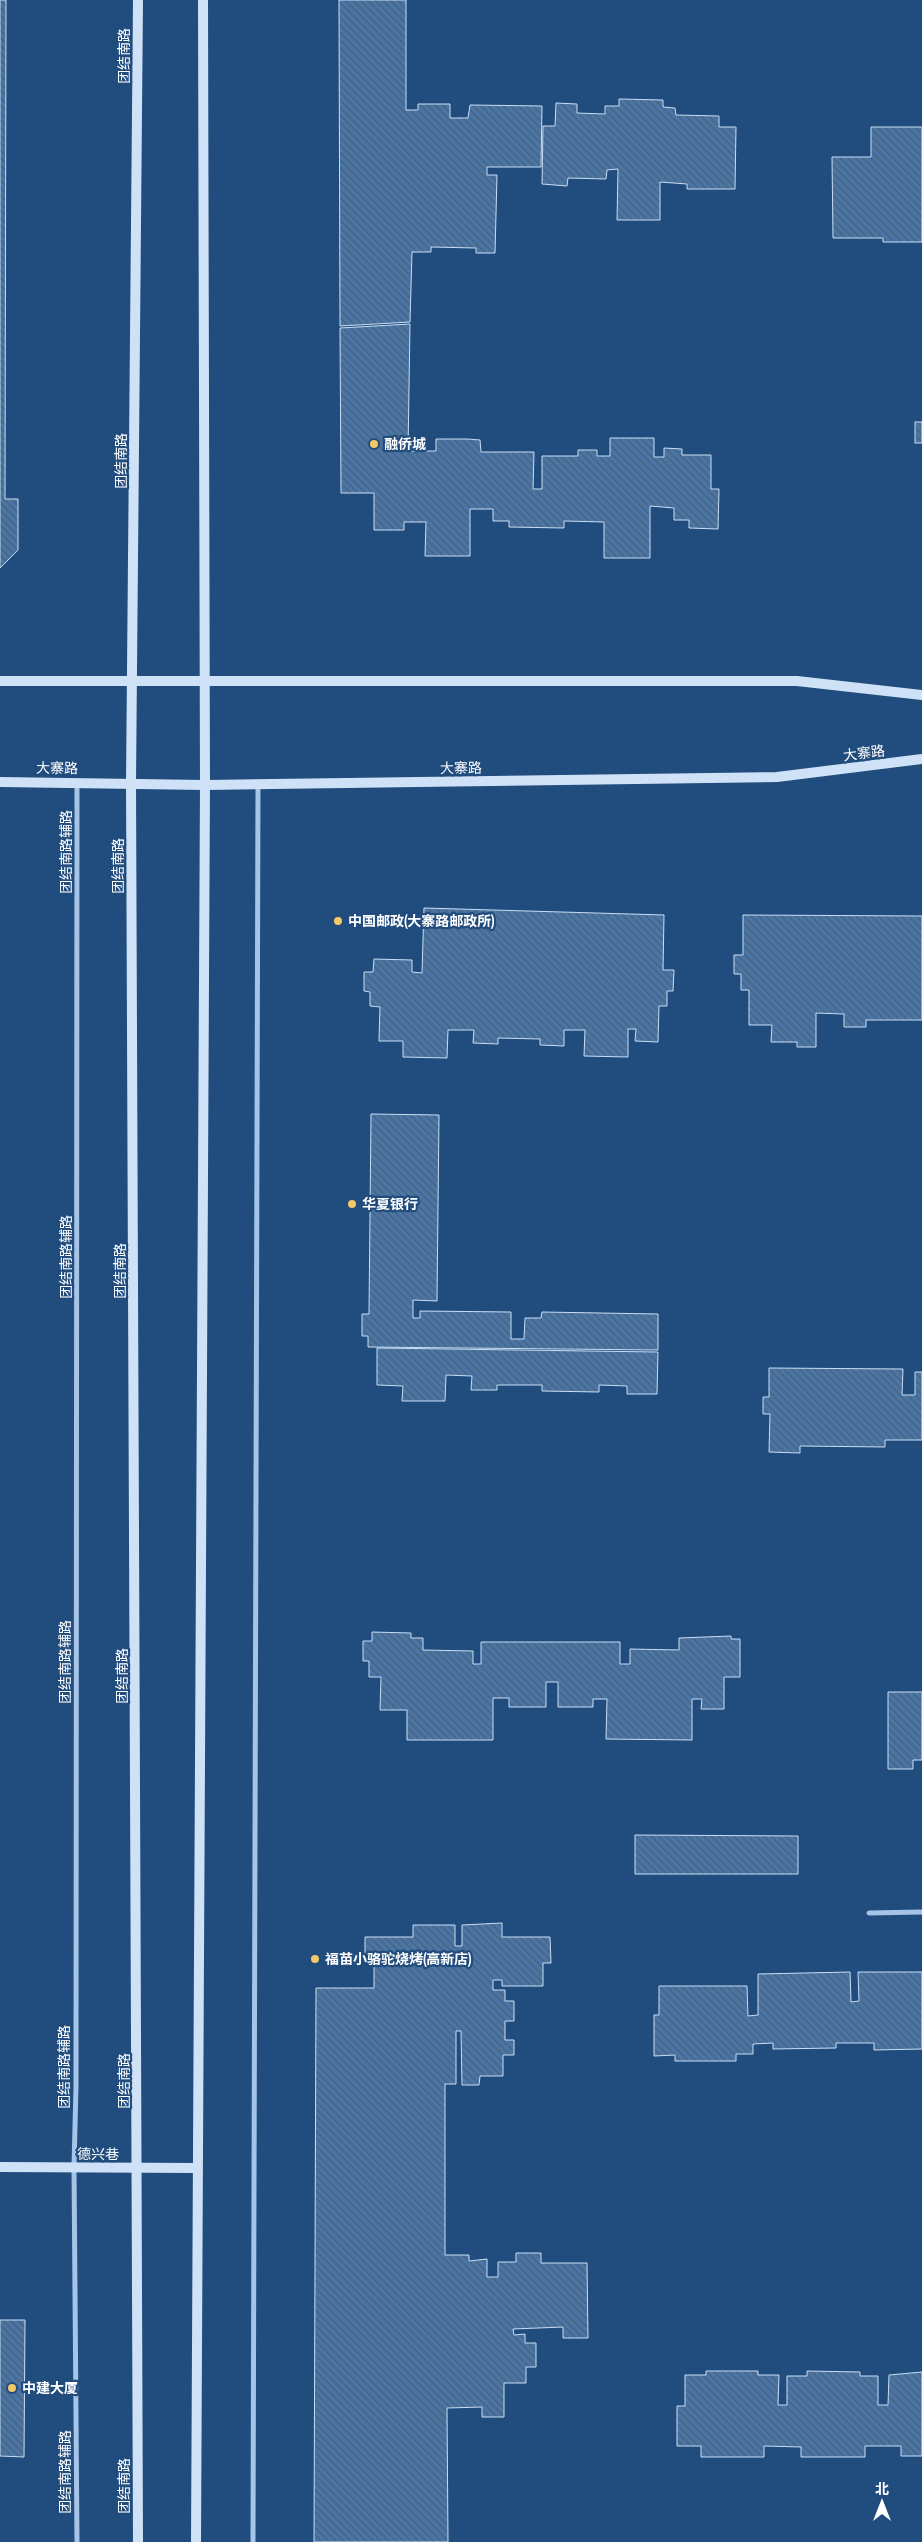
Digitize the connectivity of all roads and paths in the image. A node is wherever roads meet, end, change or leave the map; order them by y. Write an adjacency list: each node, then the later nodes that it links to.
1 (138, 0): 3 (main road, 团结南路)
2 (203, 0): 4 (main road)
3 (133, 680): 4 (main road); 5 (main road); 10 (main road, 团结南路)
4 (204, 680): 6 (main road); 12 (main road)
5 (0, 681)
6 (922, 695)
7 (922, 759): 11 (main road, 大寨路)
8 (0, 782): 9 (main road, 大寨路)
9 (77, 782): 10 (main road, 大寨路); 16 (street, 团结南路辅路)
10 (131, 782): 12 (main road, 大寨路); 17 (main road, 团结南路)
11 (258, 784): 12 (main road, 大寨路); 22 (street)
12 (204, 785): 18 (main road)
13 (922, 1912): 14 (street)
14 (869, 1913)
15 (0, 2167): 16 (main road, 德兴巷)
16 (74, 2167): 17 (main road, 德兴巷); 19 (street, 团结南路辅路)
17 (137, 2168): 18 (main road, 德兴巷); 20 (main road, 团结南路)
18 (196, 2168): 21 (main road)
19 (77, 2542)
20 (138, 2542)
21 (196, 2542)
22 (253, 2542)

